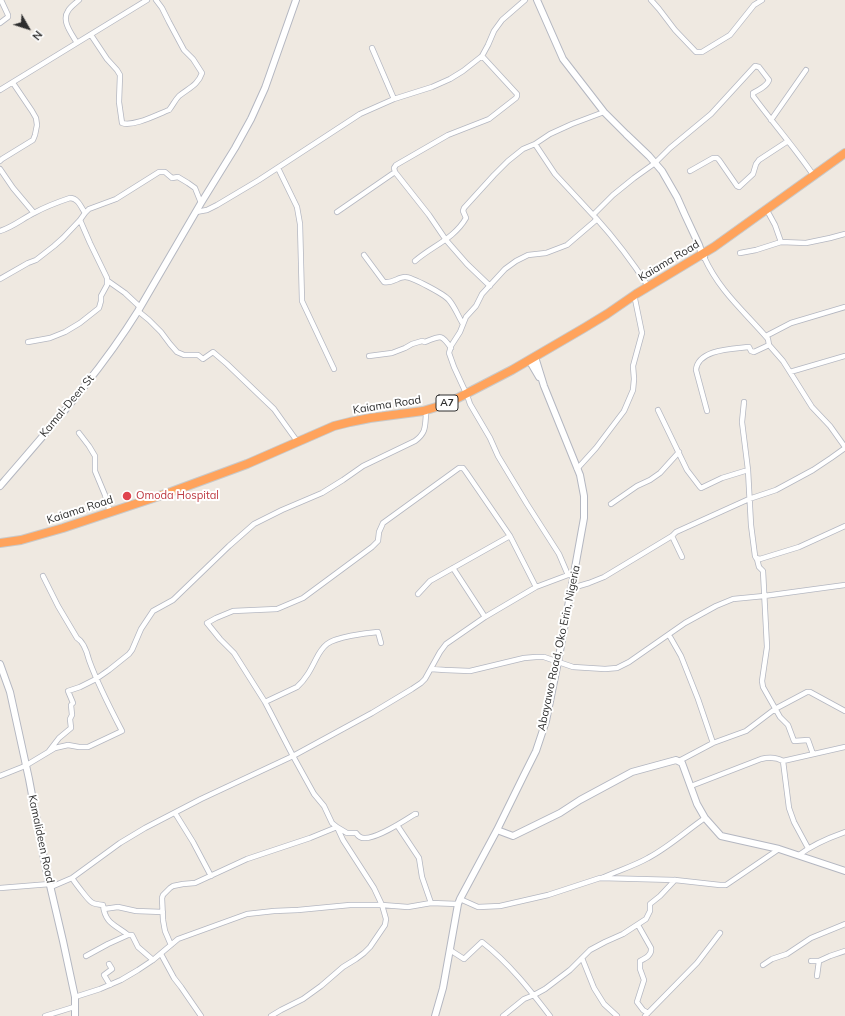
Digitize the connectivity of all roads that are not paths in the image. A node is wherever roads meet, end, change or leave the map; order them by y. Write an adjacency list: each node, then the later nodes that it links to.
1 (1, 0): 10 (street)
2 (79, 0): 12 (street)
3 (147, 0): 11 (street)
4 (156, 0): 11 (street)
5 (296, 0): 32 (street, Kamal-Deen St)
6 (524, 0): 14 (street)
7 (537, 0): 19 (street)
8 (651, 0): 9 (street)
9 (762, 0)
10 (0, 22)
11 (91, 35): 12 (street)
12 (77, 43): 16 (street)
13 (372, 48): 18 (street)
14 (482, 56): 18 (street); 30 (street)
15 (806, 70): 20 (street)
16 (13, 83): 17 (street); 24 (street)
17 (0, 90)
18 (394, 99): 27 (street)
19 (604, 112): 22 (street); 26 (street)
20 (771, 120): 21 (street); 26 (street)
21 (788, 141): 29 (street); 31 (street)
22 (535, 144): 38 (street); 42 (street)
23 (845, 153): 31 (highway, Kaiama Road / A7)
24 (1, 159)
25 (845, 159): 37 (highway, Kaiama Road / A7)
26 (655, 163): 38 (street); 46 (street)
27 (278, 168): 33 (street); 63 (street)
28 (0, 169): 35 (street)
29 (690, 171)
30 (395, 172): 34 (street); 42 (street)
31 (814, 176): 46 (highway, Kaiama Road / A7)
32 (201, 203): 33 (street, Kamal-Deen St); 36 (street)
33 (196, 212): 54 (street, Kamal-Deen St)
34 (337, 212)
35 (34, 213): 36 (street); 40 (street)
36 (85, 213): 39 (street)
37 (769, 214): 43 (street); 46 (highway, Kaiama Road / A7)
38 (594, 217): 50 (street); 51 (street)
39 (80, 220): 48 (street); 49 (street)
40 (0, 231)
41 (845, 234): 43 (street)
42 (446, 240): 47 (street); 50 (street)
43 (781, 242): 44 (street)
44 (740, 253)
45 (364, 255): 55 (street)
46 (703, 256): 51 (highway, Kaiama Road / A7); 52 (highway, Kaiama Road / A7); 56 (street)
47 (415, 261)
48 (0, 279)
49 (108, 281): 54 (street); 57 (street)
50 (490, 286): 55 (street)
51 (648, 286): 62 (highway, Kaiama Road / A7)
52 (635, 299): 62 (highway, Kaiama Road / A7); 74 (street)
53 (845, 307): 56 (street)
54 (139, 309): 71 (street); 76 (street, Kamal-Deen St)
55 (463, 324): 59 (street)
56 (766, 336): 58 (street)
57 (28, 342)
58 (769, 345): 64 (street); 68 (street)
59 (451, 348): 60 (street); 65 (street)
60 (370, 356)
61 (845, 356): 64 (street)
62 (532, 360): 65 (highway, Kaiama Road / A7); 74 (street, Abayawo Road, Oko Erin, Nigeria)
63 (334, 369)
64 (790, 372): 72 (street)
65 (467, 396): 69 (highway, Kaiama Road / A7); 71 (highway, Kaiama Road / A7); 88 (street)
66 (744, 402): 75 (street)
67 (658, 410): 73 (street)
68 (707, 411)
69 (426, 414): 84 (highway, Kaiama Road / A7); 101 (street)
70 (79, 433): 79 (street)
71 (297, 441): 79 (highway, Kaiama Road / A7)
72 (845, 447): 77 (street)
73 (679, 452): 75 (street); 78 (street)
74 (577, 469): 88 (street, Abayawo Road, Oko Erin, Nigeria)
75 (748, 470): 77 (street)
76 (0, 486)
77 (749, 499): 82 (street); 86 (street)
78 (611, 504)
79 (110, 512): 83 (highway, Kaiama Road / A7)
80 (845, 526): 86 (street)
81 (510, 536): 87 (street); 91 (street); 102 (street)
82 (672, 536): 85 (street); 92 (street)
83 (0, 543)
84 (0, 547)
85 (682, 557)
86 (758, 559): 94 (street)
87 (453, 568): 93 (street); 95 (street)
88 (571, 575): 91 (street); 92 (street, Abayawo Road, Oko Erin, Nigeria)
89 (43, 576): 101 (street)
90 (845, 585): 94 (street)
91 (536, 587): 95 (street)
92 (572, 588): 98 (street, Abayawo Road, Oko Erin, Nigeria)
93 (418, 594)
94 (764, 596): 96 (street); 103 (street)
95 (485, 617): 100 (street)
96 (670, 635): 98 (street); 105 (street)
97 (381, 643): 102 (street)
98 (558, 662): 100 (street); 120 (street, Abayawo Road, Oko Erin, Nigeria)
99 (0, 664): 112 (street, Kamalideen Road)
100 (431, 669): 109 (street)
101 (96, 679): 107 (street); 107 (street)
102 (265, 702): 109 (street)
103 (775, 709): 104 (street); 105 (street); 108 (street)
104 (845, 711)
105 (713, 743): 110 (street)
106 (845, 747): 108 (street)
107 (50, 752): 112 (street)
108 (813, 754): 111 (street)
109 (292, 756): 115 (street); 119 (street)
110 (680, 761): 114 (street); 120 (street)
111 (783, 761): 114 (street); 122 (street)
112 (25, 766): 113 (street); 130 (street, Kamalideen Road)
113 (0, 776)
114 (691, 786): 117 (street)
115 (175, 813): 126 (street); 127 (street)
116 (416, 814): 118 (street)
117 (705, 818): 123 (street); 128 (street)
118 (397, 825): 119 (street); 133 (street)
119 (337, 827): 126 (street); 134 (street)
120 (497, 830): 132 (street, Abayawo Road, Oko Erin, Nigeria)
121 (845, 832): 122 (street)
122 (808, 848): 124 (street)
123 (779, 849): 124 (street); 129 (street)
124 (799, 855): 125 (street)
125 (845, 871)
126 (211, 876): 136 (street)
127 (72, 878): 130 (street); 135 (street)
128 (600, 878): 129 (street); 132 (street)
129 (675, 880): 138 (street)
130 (50, 885): 131 (street); 155 (street, Kamalideen Road)
131 (0, 888)
132 (459, 902): 133 (street); 142 (street, Abayawo Road, Oko Erin, Nigeria)
133 (431, 903): 134 (street)
134 (382, 905): 141 (street); 161 (street)
135 (104, 909): 136 (street); 140 (street)
136 (162, 912): 141 (street)
137 (845, 924): 151 (street)
138 (638, 925): 146 (street); 157 (street)
139 (720, 933): 157 (street)
140 (128, 935): 145 (street); 147 (street)
141 (171, 945): 144 (street)
142 (450, 950): 154 (street); 162 (street, Abayawo Road, Oko Erin, Nigeria)
143 (845, 951): 149 (street)
144 (161, 954): 147 (street); 160 (street)
145 (86, 956)
146 (582, 958): 154 (street); 165 (street)
147 (153, 960): 153 (street)
148 (811, 961): 149 (street)
149 (819, 962): 152 (street)
150 (109, 964): 153 (street)
151 (763, 965)
152 (817, 976)
153 (110, 985): 155 (street)
154 (534, 995): 163 (street); 164 (street)
155 (75, 997): 156 (street, Kamalideen Road)
156 (74, 1007): 158 (street); 159 (street, Kamalideen Road)
157 (646, 1014)
158 (44, 1016)
159 (75, 1016)
160 (201, 1016)
161 (271, 1016)
162 (435, 1016)
163 (503, 1016)
164 (550, 1016)
165 (617, 1016)

